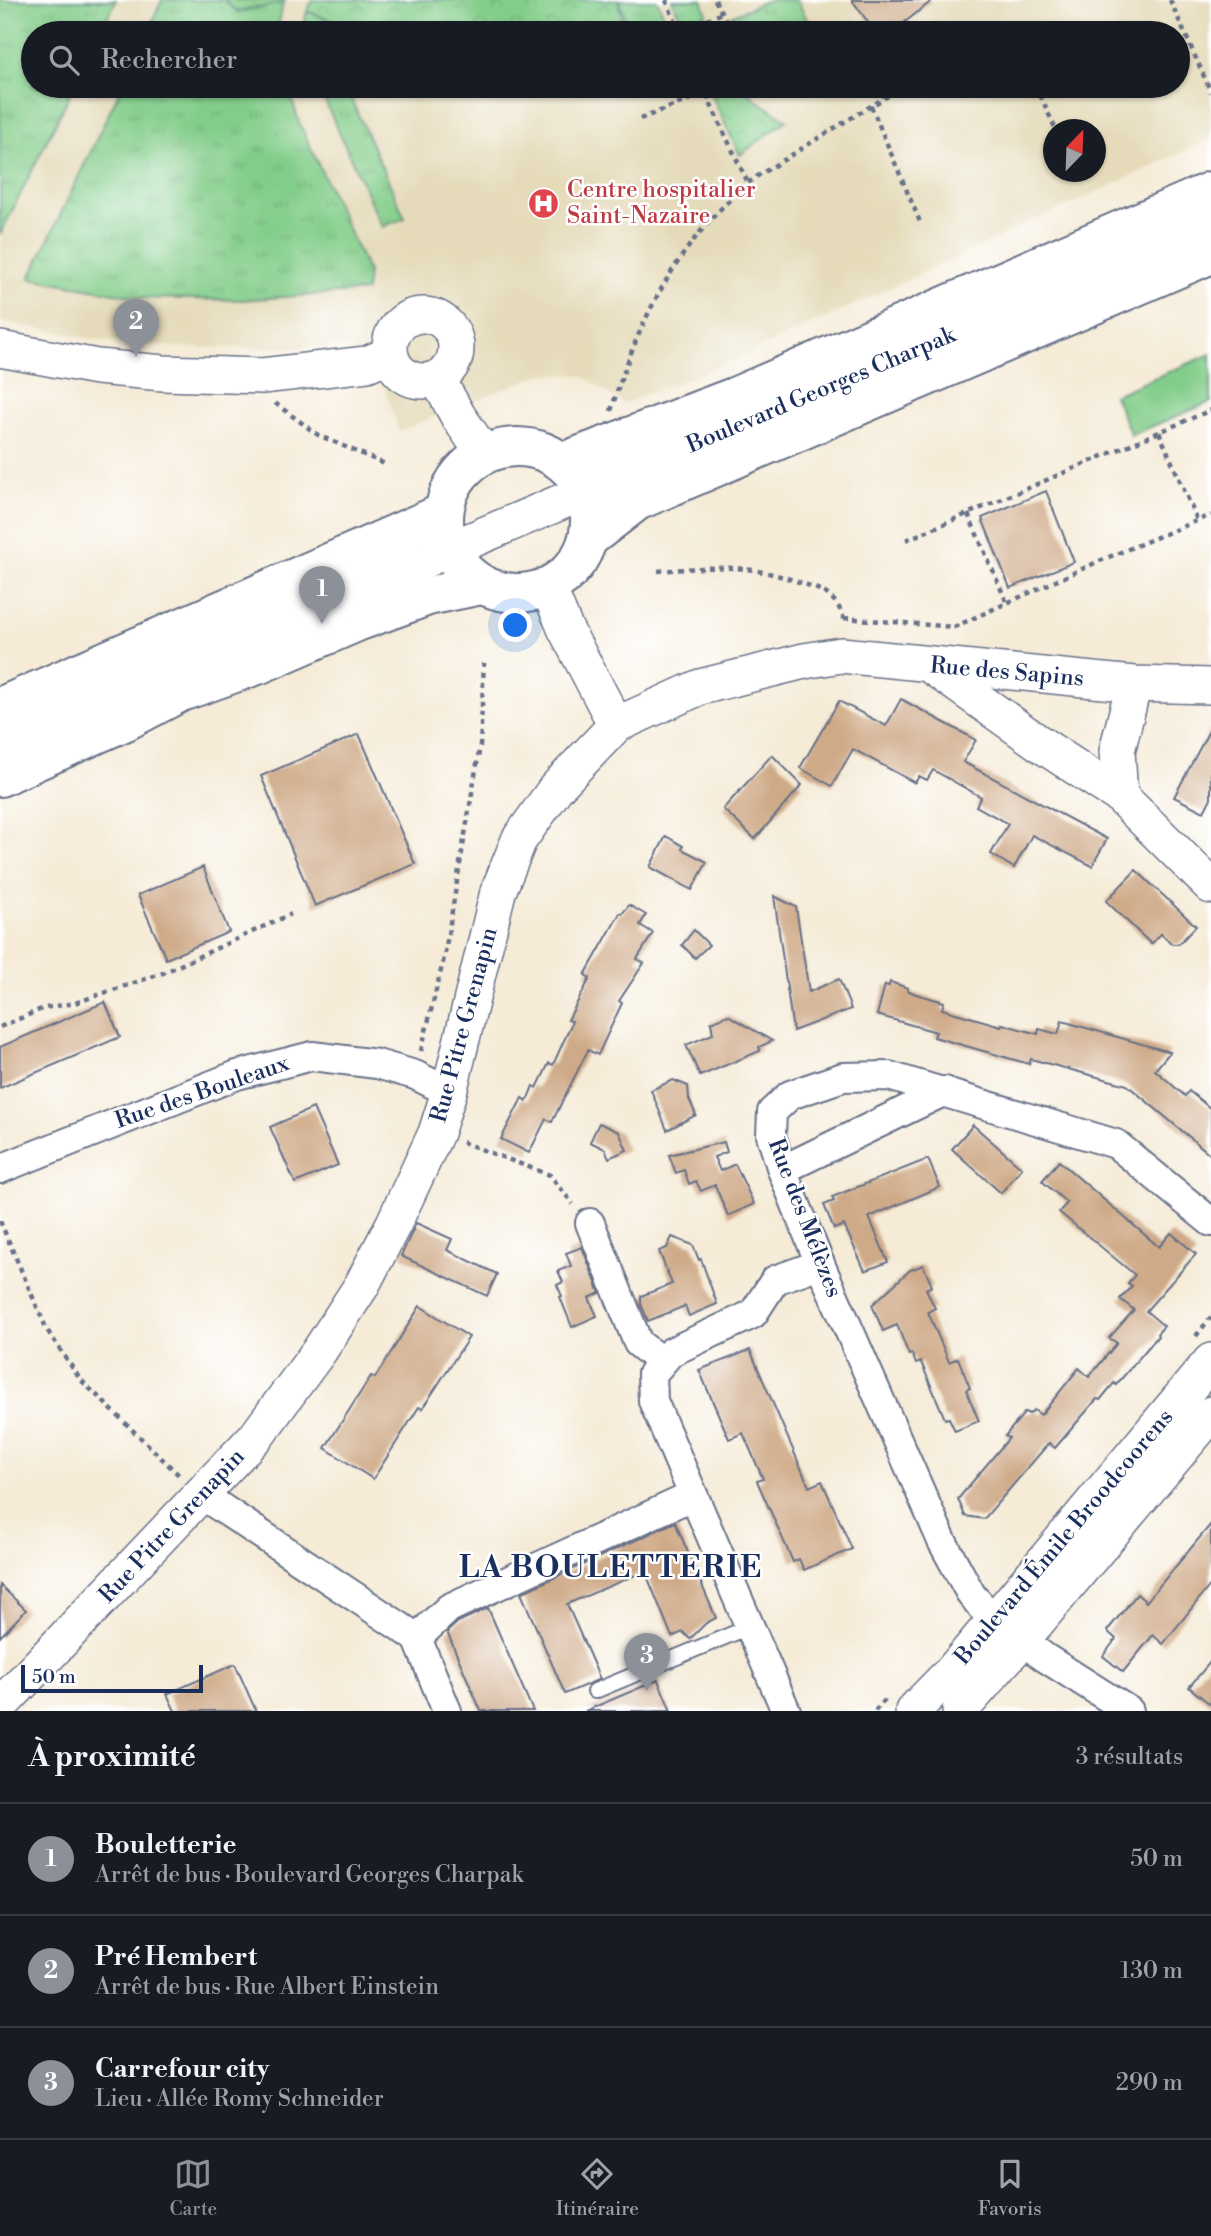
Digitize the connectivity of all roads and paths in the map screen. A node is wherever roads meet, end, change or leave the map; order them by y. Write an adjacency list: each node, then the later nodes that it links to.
1 (666, 0): 5 (path)
2 (715, 0): 4 (path)
3 (1170, 0): 8 (path)
4 (720, 14): 6 (path); 7 (path)
5 (675, 21)
6 (705, 21)
7 (724, 21)
8 (1179, 21)
9 (1190, 45): 10 (path)
10 (1211, 92)
11 (697, 98): 16 (path)
12 (706, 98): 18 (path)
13 (885, 98): 15 (path)
14 (1041, 98): 17 (path)
15 (871, 106): 18 (path); 20 (path)
16 (640, 119)
17 (1051, 119)
18 (748, 183): 28 (path)
19 (1211, 191): 31 (main road, Boulevard Georges Charpak)
20 (920, 222)
21 (1211, 225): 33 (street, Boulevard Georges Charpak)
22 (1211, 254): 37 (main road, Boulevard Georges Charpak)
23 (0, 349): 24 (street)
24 (390, 354): 25 (street); 25 (street)
25 (437, 378): 30 (street)
26 (274, 402): 32 (path)
27 (1211, 410): 29 (path)
28 (607, 422)
29 (1159, 432): 34 (path); 36 (path)
30 (484, 454): 31 (main road); 38 (main road)
31 (563, 462): 33 (main road)
32 (384, 464)
33 (585, 492): 37 (main road); 38 (street, Boulevard Georges Charpak)
34 (968, 514): 39 (path); 43 (path)
35 (1211, 515): 36 (path)
36 (1198, 520): 43 (path)
37 (589, 538): 42 (main road)
38 (441, 540): 41 (main road); 51 (main road, Boulevard Georges Charpak); 54 (street)
39 (906, 540)
40 (658, 571): 44 (path)
41 (482, 585): 42 (main road); 55 (main road)
42 (548, 587): 53 (street)
43 (1007, 603): 44 (path)
44 (844, 618): 45 (path)
45 (814, 659): 47 (street, Rue des Sapins); 53 (street, Rue Pitre Grenapin)
46 (484, 663): 60 (path)
47 (928, 664): 48 (street, Rue des Sapins); 52 (street)
48 (1001, 671): 49 (street, Rue des Sapins); 52 (street)
49 (1134, 684): 50 (street, Rue des Sapins); 56 (street)
50 (1211, 686)
51 (0, 707)
52 (994, 710): 56 (street)
53 (616, 725): 62 (street, Rue Pitre Grenapin)
54 (0, 741)
55 (0, 776)
56 (1120, 796): 57 (street)
57 (1211, 886)
58 (290, 914): 59 (path)
59 (0, 1027)
60 (415, 1075): 62 (street, Rue des Bouleaux); 64 (street, Rue des Bouleaux)
61 (945, 1091): 65 (street); 65 (street, Rue des Mélèzes); 67 (street, Rue des Mélèzes)
62 (449, 1092): 63 (street, Rue Pitre Grenapin)
63 (436, 1133): 68 (path); 73 (street, Rue Pitre Grenapin)
64 (0, 1169)
65 (782, 1170): 69 (street, Rue des Mélèzes)
66 (0, 1221): 73 (path)
67 (1211, 1222)
68 (590, 1223): 71 (street)
69 (820, 1264): 71 (street); 75 (street, Rue des Mélèzes)
70 (1211, 1361): 75 (street, Boulevard Émile Broodcoorens)
71 (662, 1362): 74 (street)
72 (1211, 1414): 75 (street, Boulevard Émile Broodcoorens)
73 (202, 1495): 77 (street); 79 (street, Rue Pitre Grenapin)
74 (692, 1496): 76 (street); 77 (street)
75 (1000, 1623): 82 (street, Boulevard Émile Broodcoorens); 83 (street, Boulevard Émile Broodcoorens); 84 (street, Rue des Mélèzes)
76 (749, 1627): 78 (lane); 81 (street)
77 (417, 1638): 80 (street)
78 (595, 1691)
79 (1, 1702)
80 (447, 1711)
81 (786, 1711)
82 (913, 1711)
83 (960, 1711)
84 (1129, 1711)

